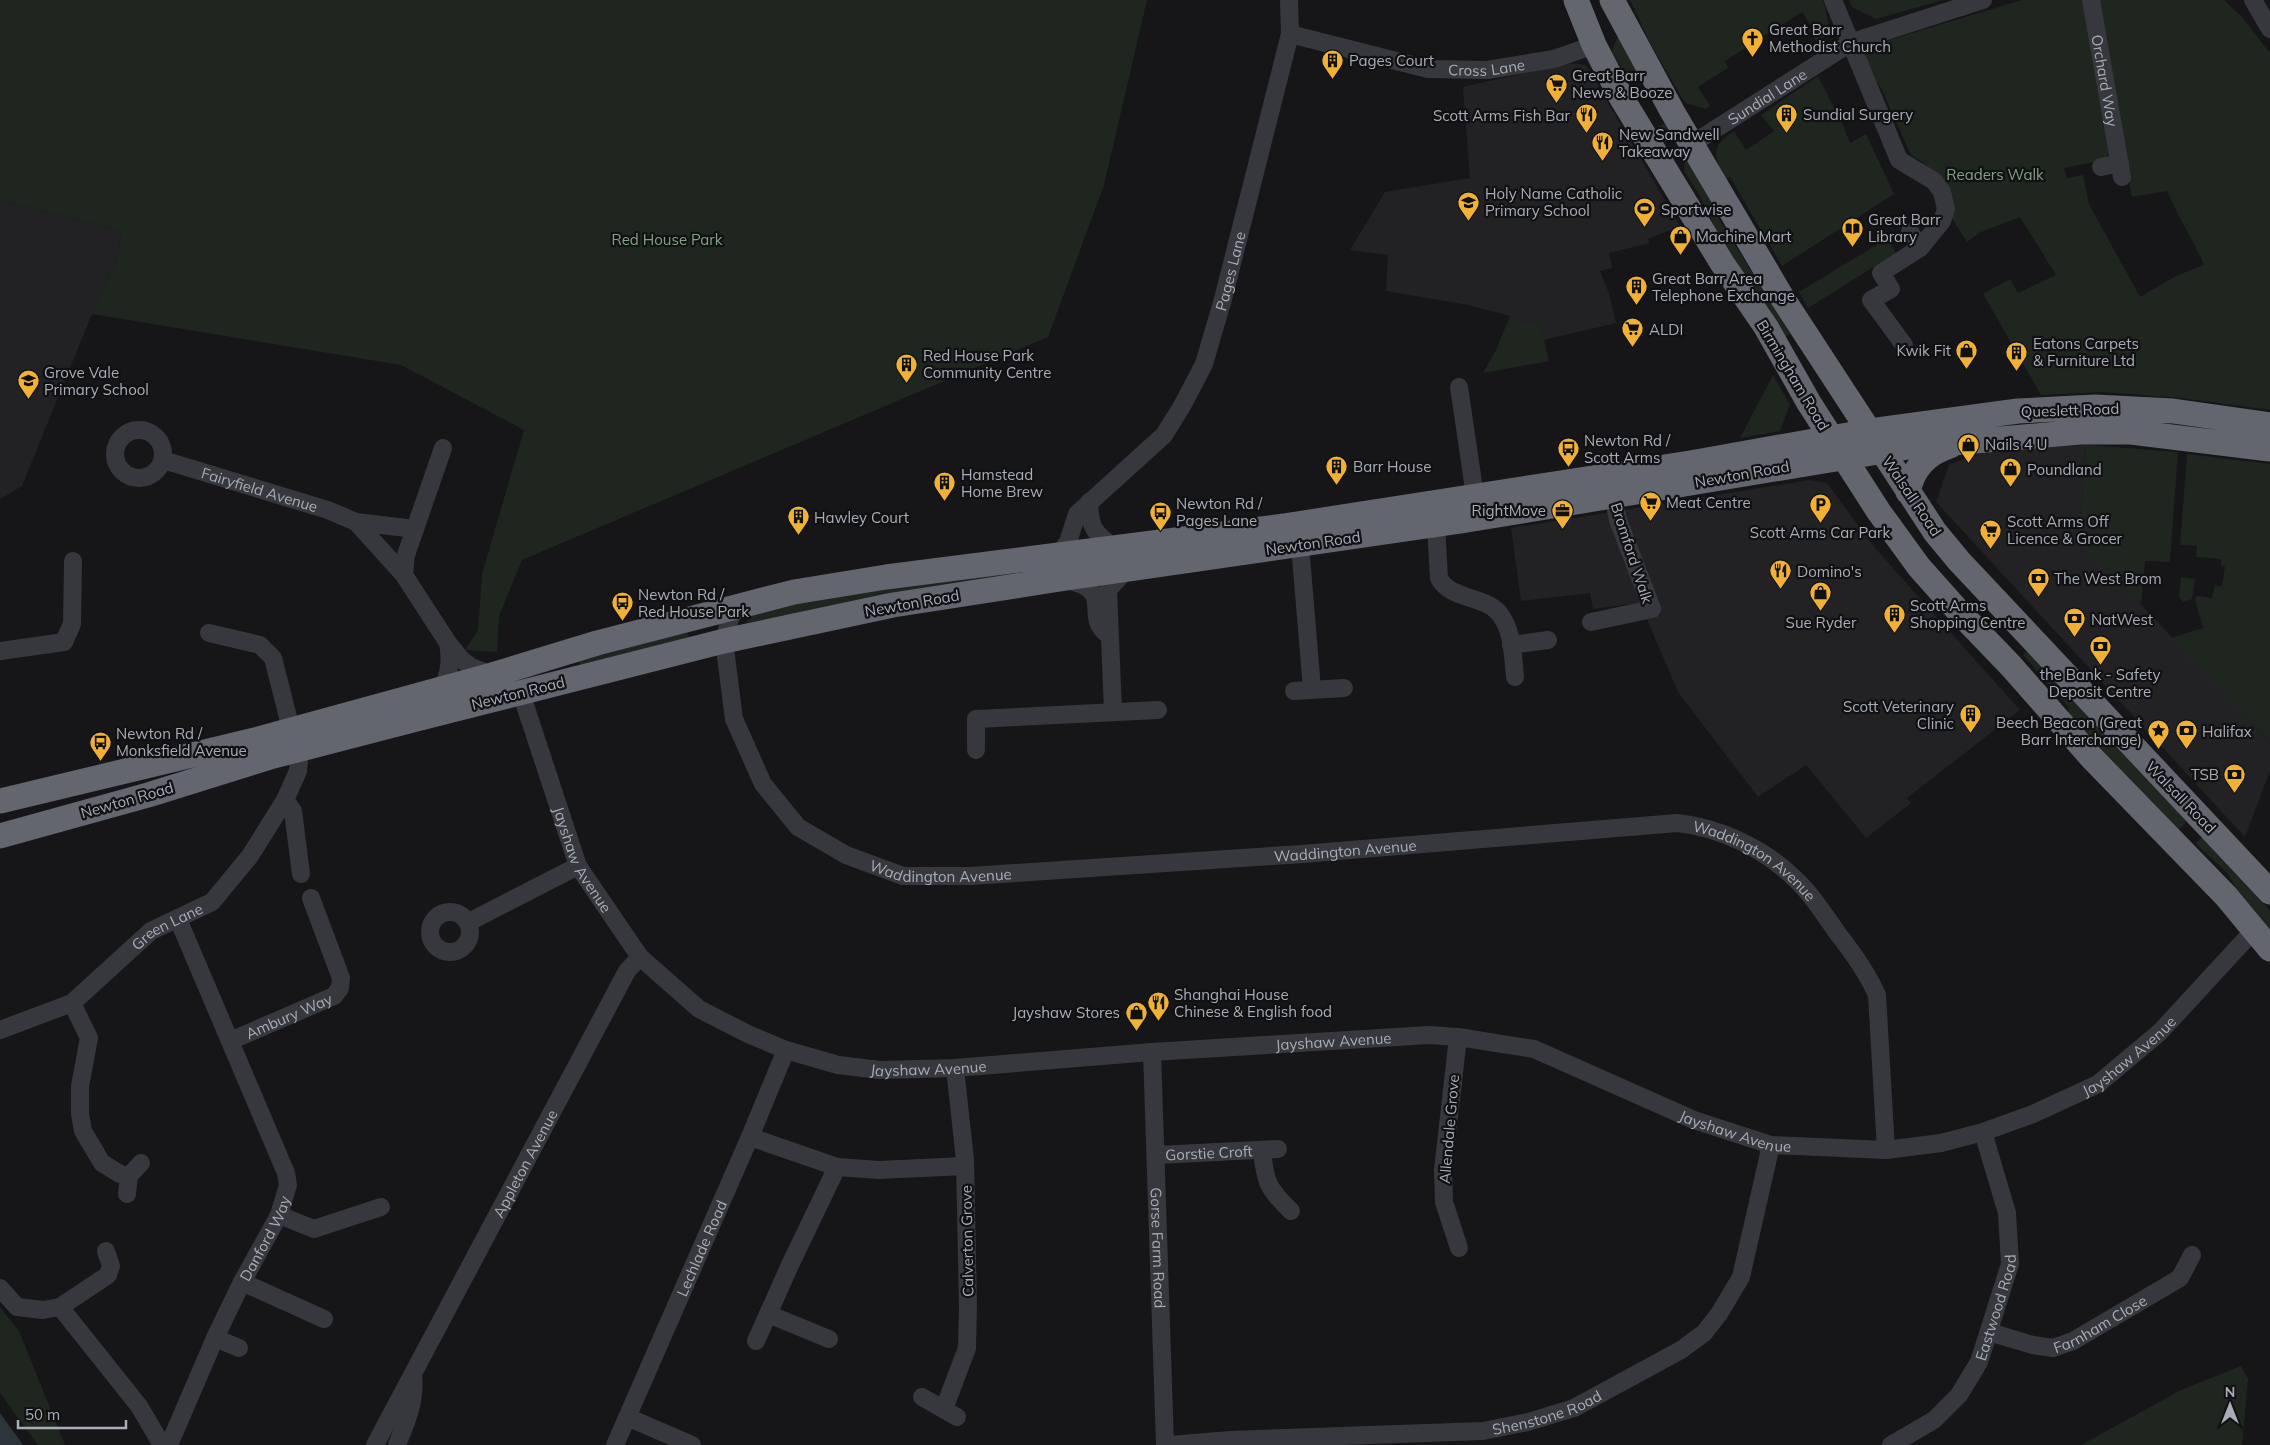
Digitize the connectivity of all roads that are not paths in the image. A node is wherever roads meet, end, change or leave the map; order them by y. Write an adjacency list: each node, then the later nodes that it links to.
1 (1290, 0): 10 (street, Pages Lane)
2 (1576, 0): 12 (highway, Birmingham Road)
3 (1598, 0): 12 (highway)
4 (1612, 0): 13 (highway, Birmingham Road)
5 (1833, 0): 11 (street)
6 (1983, 0): 11 (street, Sundial Lane)
7 (2091, 0): 15 (street, Orchard Way)
8 (2253, 0): 9 (street)
9 (2270, 29)
10 (1290, 34): 12 (street, Cross Lane); 31 (street, Pages Lane)
11 (1852, 42): 13 (street, Sundial Lane); 17 (street)
12 (1594, 45): 14 (highway, Birmingham Road)
13 (1692, 144): 14 (highway); 24 (highway, Birmingham Road)
14 (1661, 162): 24 (highway, Birmingham Road)
15 (2101, 167)
16 (1910, 232): 17 (street)
17 (1920, 248): 18 (street)
18 (1904, 345)
19 (1459, 387): 30 (street)
20 (2039, 410): 21 (highway, Queslett Road); 22 (highway); 24 (highway, Queslett Road)
21 (2270, 425)
22 (2041, 435): 23 (highway, Queslett Road); 26 (highway, Queslett Road)
23 (1966, 441): 24 (highway, Queslett Road); 28 (highway)
24 (1856, 444): 28 (highway, Walsall Road); 29 (highway, Newton Road); 30 (highway, Newton Road); 53 (highway)
25 (444, 448): 34 (street)
26 (2270, 449)
27 (163, 460): 32 (street, Fairyfield Avenue)
28 (1908, 492): 46 (highway, Walsall Road)
29 (1613, 495): 33 (highway, Newton Road); 43 (street, Bromford Walk)
30 (1475, 496): 36 (highway, Newton Road)
31 (1089, 502): 36 (street); 37 (street, Pages Lane)
32 (356, 522): 34 (street, Fairyfield Avenue); 40 (street, Fairyfield Avenue)
33 (1436, 525): 35 (highway, Newton Road); 51 (street)
34 (415, 529): 40 (street)
35 (1300, 545): 39 (highway, Newton Road); 58 (street)
36 (1112, 547): 37 (highway, Newton Road)
37 (1060, 554): 42 (highway, Newton Road)
38 (73, 562): 52 (street)
39 (1126, 570): 41 (highway, Newton Road); 47 (street)
40 (404, 575): 50 (street, Fairyfield Avenue)
41 (1060, 578): 47 (street); 49 (highway, Newton Road)
42 (746, 603): 44 (highway, Newton Road); 49 (street, Waddington Avenue)
43 (1591, 622)
44 (664, 624): 49 (street); 54 (highway, Newton Road)
45 (209, 633): 63 (street)
46 (2028, 634): 53 (highway); 68 (highway, Walsall Road)
47 (1109, 636): 62 (street)
48 (1548, 640): 51 (street)
49 (724, 641): 60 (highway, Newton Road); 91 (street, Waddington Avenue)
50 (448, 643): 54 (street, Fairyfield Avenue); 57 (street, Fairyfield Avenue)
51 (1511, 645): 55 (street)
52 (0, 651)
53 (2011, 666): 71 (highway)
54 (492, 675): 57 (highway, Newton Road)
55 (1515, 677)
56 (1344, 688): 58 (street)
57 (442, 689): 63 (highway, Newton Road)
58 (1312, 689): 59 (street)
59 (1294, 691)
60 (521, 693): 63 (highway, Newton Road); 72 (street, Jayshaw Avenue)
61 (1158, 710): 62 (street)
62 (1114, 711): 64 (street)
63 (296, 739): 65 (highway, Newton Road); 66 (street, Green Lane); 67 (highway, Newton Road)
64 (976, 750)
65 (148, 795): 69 (street); 70 (highway, Newton Road)
66 (285, 800): 73 (street); 76 (street, Green Lane)
67 (0, 801)
68 (2202, 818): 71 (highway); 74 (highway, Walsall Road)
69 (0, 825)
70 (0, 836)
71 (2174, 845): 78 (highway)
72 (578, 866): 77 (street); 80 (street, Jayshaw Avenue)
73 (301, 874)
74 (2270, 892)
75 (311, 898): 84 (street, Ambury Way)
76 (178, 919): 81 (street, Green Lane); 84 (street, Danford Way)
77 (469, 922)
78 (2254, 930): 79 (highway); 88 (street, Jayshaw Avenue)
79 (2270, 949)
80 (640, 957): 85 (street, Jayshaw Avenue); 114 (street, Appleton Avenue)
81 (72, 1003): 82 (street, Green Lane); 96 (street)
82 (0, 1030)
83 (1458, 1037): 86 (street, Jayshaw Avenue); 90 (street, Jayshaw Avenue); 101 (street, Allendale Grove)
84 (230, 1041): 100 (street, Danford Way)
85 (786, 1050): 87 (street, Jayshaw Avenue); 89 (street, Lechlade Road)
86 (1152, 1052): 87 (street, Jayshaw Avenue); 92 (street, Gorse Farm Road)
87 (955, 1068): 94 (street, Calverton Grove)
88 (1983, 1132): 91 (street, Jayshaw Avenue); 109 (street, Eastwood Road)
89 (750, 1136): 95 (street); 116 (street, Lechlade Road)
90 (1771, 1145): 91 (street, Jayshaw Avenue); 123 (street, Shenstone Road)
91 (1886, 1150)
92 (1157, 1155): 99 (street, Gorstie Croft); 122 (street, Gorse Farm Road)
93 (141, 1163): 96 (street)
94 (966, 1166): 95 (street); 115 (street, Calverton Grove)
95 (837, 1168): 107 (street)
96 (128, 1176): 97 (street)
97 (127, 1194)
98 (381, 1207): 100 (street)
99 (1291, 1211)
100 (279, 1215): 104 (street, Danford Way)
101 (1459, 1248)
102 (106, 1251): 106 (street)
103 (2192, 1255): 109 (street, Farnham Close)
104 (242, 1282): 108 (street); 110 (street, Danford Way)
105 (0, 1288): 106 (street)
106 (60, 1307): 117 (street)
107 (768, 1314): 111 (street); 112 (street)
108 (324, 1319)
109 (1989, 1332): 124 (street, Eastwood Road)
110 (215, 1338): 113 (street); 117 (street, Danford Way)
111 (829, 1339)
112 (756, 1341)
113 (239, 1348)
114 (413, 1372): 118 (street, Appleton Avenue); 119 (street, Appleton Avenue)
115 (922, 1397)
116 (627, 1417): 120 (street, Lechlade Road); 121 (street)
117 (169, 1445)
118 (375, 1445)
119 (398, 1445)
120 (615, 1445)
121 (692, 1445)
122 (1165, 1445)
123 (1170, 1445)
124 (1891, 1445)

